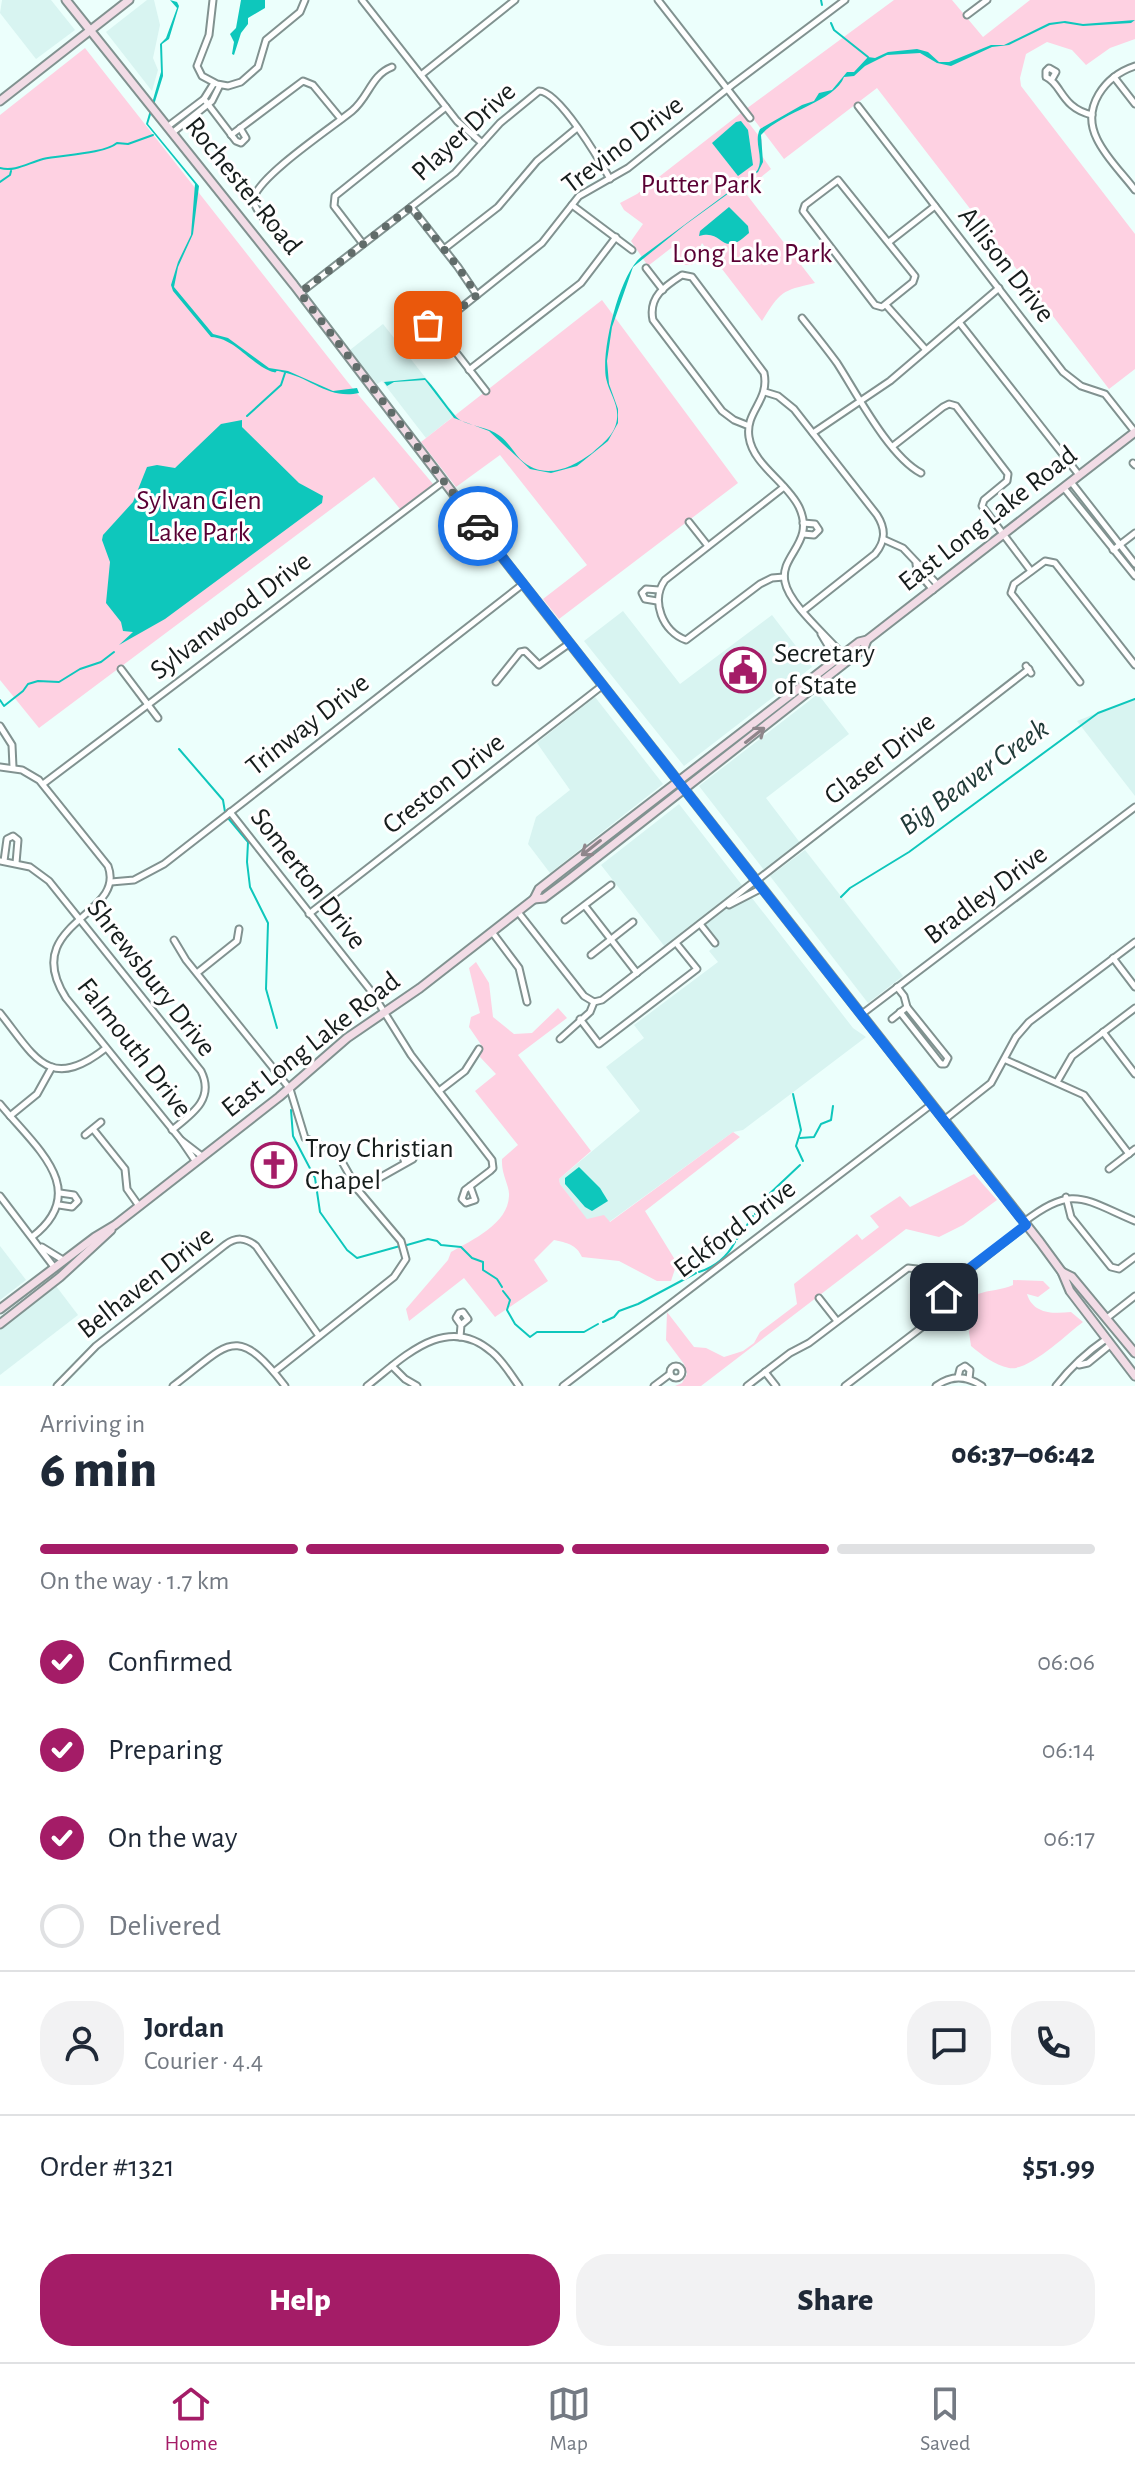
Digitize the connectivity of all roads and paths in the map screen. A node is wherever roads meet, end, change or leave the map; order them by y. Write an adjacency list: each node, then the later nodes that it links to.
1 (66, 0): 11 (main road, Rochester Road)
2 (129, 0): 11 (main road)
3 (213, 0): 17 (street)
4 (305, 0): 17 (street)
5 (362, 0): 14 (street)
6 (515, 0): 14 (street)
7 (658, 0): 18 (street)
8 (845, 0): 18 (street, Trevino Drive)
9 (987, 0): 10 (street)
10 (967, 15)
11 (89, 32): 19 (main road); 29 (main road, Rochester Road)
12 (1135, 66): 15 (street)
13 (392, 67): 26 (street)
14 (421, 75): 23 (street)
15 (1114, 77): 21 (street); 24 (street)
16 (1052, 79): 24 (street)
17 (217, 84): 20 (street)
18 (728, 89): 25 (street); 32 (street, Trevino Drive)
19 (0, 101)
20 (206, 102): 29 (street); 30 (street)
21 (1135, 104)
22 (858, 106): 35 (street, Allison Drive)
23 (446, 107): 31 (street); 40 (street)
24 (1092, 115): 33 (street)
25 (750, 118)
26 (341, 119): 27 (street); 38 (street)
27 (240, 128): 30 (street); 30 (street)
28 (577, 128): 31 (street, Player Drive); 32 (street); 41 (street)
29 (170, 130): 46 (main road, Rochester Road)
30 (231, 135)
31 (482, 143): 36 (street, Player Drive)
32 (610, 179): 34 (street, Trevino Drive)
33 (1135, 190)
34 (572, 205): 37 (street); 47 (street, Trevino Drive)
35 (935, 206): 39 (street); 44 (street, Allison Drive)
36 (411, 207): 40 (street, Player Drive); 41 (street)
37 (616, 237): 42 (street); 52 (street)
38 (286, 239)
39 (889, 242): 48 (street); 48 (street)
40 (363, 244): 46 (street, Player Drive)
41 (444, 249): 47 (street)
42 (632, 250)
43 (646, 268): 45 (street)
44 (999, 288): 50 (street); 57 (street, Allison Drive)
45 (663, 290): 54 (street); 56 (street)
46 (300, 293): 62 (main road, Rochester Road)
47 (477, 295): 52 (street, Trevino Drive)
48 (886, 305): 51 (street)
49 (802, 318): 55 (street)
50 (959, 322): 51 (street); 61 (street)
51 (926, 350): 55 (street)
52 (469, 370): 53 (street)
53 (486, 391)
54 (765, 392): 56 (street); 58 (street)
55 (861, 400): 58 (street); 59 (street)
56 (749, 426): 64 (street)
57 (1135, 432): 61 (main road, East Long Lake Road)
58 (813, 433): 72 (street)
59 (893, 446): 60 (street); 71 (street)
60 (921, 473)
61 (1080, 476): 63 (main road, East Long Lake Road)
62 (444, 481): 80 (main road, Rochester Road); 99 (street, Sylvanwood Drive)
63 (1067, 485): 65 (street); 68 (street); 71 (main road, East Long Lake Road)
64 (784, 487): 67 (street); 74 (street)
65 (1099, 518): 68 (street); 73 (street)
66 (689, 522): 74 (street)
67 (803, 523): 70 (street); 70 (street)
68 (1092, 523): 75 (street)
69 (1135, 533): 73 (street)
70 (803, 534): 79 (street)
71 (1003, 535): 77 (street); 81 (main road, East Long Lake Road)
72 (883, 539): 81 (street); 84 (street)
73 (1120, 545): 75 (street); 76 (street)
74 (708, 546): 82 (street)
75 (1113, 550): 78 (street)
76 (1135, 564)
77 (1031, 571): 90 (street); 94 (street)
78 (1135, 576)
79 (784, 577): 83 (street); 84 (street)
80 (523, 584): 86 (main road, Rochester Road); 113 (street, Trinway Drive)
81 (935, 588): 85 (main road, East Long Lake Road)
82 (659, 590): 83 (street); 83 (street)
83 (657, 601)
84 (803, 611): 88 (street)
85 (867, 640): 87 (main road, East Long Lake Road); 89 (main road, East Long Lake Road)
86 (570, 643): 93 (street); 96 (main road, Rochester Road)
87 (850, 648): 88 (main road, East Long Lake Road); 89 (main road)
88 (839, 656): 95 (main road, East Long Lake Road)
89 (854, 657): 97 (main road, East Long Lake Road)
90 (1135, 665)
91 (121, 669): 99 (street)
92 (1029, 669): 119 (street, Glaser Drive)
93 (496, 682)
94 (1080, 682)
95 (803, 683): 97 (main road); 98 (main road, East Long Lake Road)
96 (603, 685): 107 (main road, Rochester Road); 124 (street, Creston Drive)
97 (809, 693): 100 (main road, East Long Lake Road)
98 (785, 697): 100 (main road); 103 (main road, East Long Lake Road)
99 (147, 704): 101 (street); 108 (street, Sylvanwood Drive)
100 (790, 708): 106 (main road, East Long Lake Road, one-way to 100)
101 (158, 718)
102 (0, 726): 105 (street)
103 (701, 763): 106 (main road); 107 (main road, East Long Lake Road)
104 (0, 767): 105 (street)
105 (13, 767): 108 (street)
106 (708, 771): 109 (main road, East Long Lake Road)
107 (678, 781): 109 (main road, Rochester Road); 110 (main road, East Long Lake Road)
108 (43, 784): 118 (street)
109 (685, 790): 112 (main road, East Long Lake Road); 119 (main road, Rochester Road)
110 (658, 796): 112 (main road); 116 (main road, East Long Lake Road, one-way to 116)
111 (1135, 807): 140 (street, Bradley Drive)
112 (661, 808): 117 (main road, East Long Lake Road)
113 (230, 812): 118 (street, Trinway Drive); 124 (street, Somerton Drive)
114 (2, 861): 115 (street, Shrewsbury Drive); 115 (street, Shrewsbury Drive)
115 (16, 863): 125 (street, Shrewsbury Drive)
116 (565, 868): 117 (main road); 121 (main road, East Long Lake Road)
117 (568, 880): 121 (main road, East Long Lake Road)
118 (111, 882): 125 (street, Falmouth Drive)
119 (758, 883): 128 (street, Glaser Drive); 149 (main road, Rochester Road)
120 (611, 885): 122 (street)
121 (534, 899): 123 (main road, East Long Lake Road)
122 (585, 906): 126 (street); 131 (street)
123 (518, 911): 130 (main road, East Long Lake Road); 143 (street)
124 (309, 914): 146 (street, Somerton Drive)
125 (79, 918): 156 (street, Falmouth Drive); 170 (street, Shrewsbury Drive)
126 (565, 920)
127 (633, 922): 131 (street)
128 (700, 924): 134 (street, Glaser Drive); 135 (street)
129 (239, 929): 138 (street)
130 (492, 932): 142 (street); 146 (main road, East Long Lake Road)
131 (611, 939): 136 (street); 139 (street)
132 (174, 940): 138 (street)
133 (1135, 942): 137 (street)
134 (676, 943): 139 (street, Glaser Drive); 150 (street)
135 (715, 943)
136 (591, 955)
137 (1113, 958): 141 (street); 158 (street)
138 (197, 973): 162 (street)
139 (637, 973): 143 (street, Glaser Drive)
140 (897, 987): 144 (street); 149 (street, Bradley Drive)
141 (1135, 987)
142 (527, 1002)
143 (594, 1002): 150 (street, Glaser Drive)
144 (907, 1007): 147 (street); 153 (street)
145 (1135, 1008): 152 (street)
146 (385, 1012): 162 (main road, East Long Lake Road); 163 (street, Somerton Drive)
147 (900, 1012): 151 (street); 155 (street)
148 (0, 1013): 159 (street)
149 (861, 1015): 165 (main road, Rochester Road)
150 (580, 1019): 154 (street, Glaser Drive)
151 (892, 1019)
152 (1103, 1032): 160 (street); 161 (street)
153 (929, 1035): 155 (street); 155 (street)
154 (560, 1039)
155 (922, 1040)
156 (106, 1048): 159 (street); 170 (street, Falmouth Drive)
157 (479, 1049): 163 (street)
158 (1006, 1060): 161 (street); 167 (street)
159 (52, 1067): 166 (street)
160 (1135, 1074)
161 (1057, 1082): 173 (street)
162 (290, 1089): 174 (main road, East Long Lake Road); 178 (street)
163 (439, 1091): 177 (street, Somerton Drive)
164 (0, 1104): 166 (street)
165 (932, 1104): 167 (main road, Rochester Road); 222 (street, Eckford Drive)
166 (10, 1116): 179 (street)
167 (944, 1120): 185 (main road, Rochester Road)
168 (101, 1122): 169 (street)
169 (93, 1129): 171 (street); 183 (street)
170 (172, 1130): 174 (street, Falmouth Drive)
171 (85, 1135)
172 (1135, 1149): 173 (street)
173 (1129, 1154): 176 (street)
174 (199, 1160): 183 (main road, East Long Lake Road)
175 (405, 1163): 178 (street)
176 (1109, 1169)
177 (470, 1186)
178 (358, 1190): 205 (street)
179 (60, 1193): 182 (street); 182 (street)
180 (0, 1196): 187 (street)
181 (1066, 1197): 184 (street); 185 (street); 189 (street)
182 (59, 1205): 187 (street)
183 (139, 1206): 186 (main road, East Long Lake Road)
184 (1135, 1221)
185 (1025, 1224): 192 (main road, Rochester Road); 197 (street)
186 (115, 1225): 188 (main road, East Long Lake Road); 193 (main road, East Long Lake Road)
187 (33, 1239): 190 (street); 191 (street)
188 (76, 1251): 190 (main road, East Long Lake Road); 193 (main road)
189 (1135, 1257)
190 (63, 1260): 191 (main road, East Long Lake Road)
191 (54, 1267): 194 (main road, East Long Lake Road)
192 (1062, 1272): 195 (main road, Rochester Road); 196 (main road, Rochester Road)
193 (57, 1279): 203 (main road, East Long Lake Road)
194 (36, 1281): 200 (main road, East Long Lake Road); 203 (main road)
195 (1081, 1287): 196 (main road); 201 (main road, Rochester Road)
196 (1070, 1291): 207 (main road, Rochester Road)
197 (945, 1293): 202 (street); 226 (street)
198 (1135, 1296): 201 (street)
199 (819, 1298): 202 (street)
200 (0, 1309)
201 (1107, 1318): 208 (main road, Rochester Road)
202 (837, 1321): 211 (street)
203 (0, 1322)
204 (461, 1325): 206 (street)
205 (319, 1336): 210 (street); 216 (street, Belhaven Drive)
206 (460, 1337): 209 (street); 221 (street)
207 (1108, 1342): 213 (main road, Rochester Road); 229 (street)
208 (1135, 1353)
209 (392, 1366): 219 (street); 220 (street)
210 (274, 1372): 217 (street); 218 (street)
211 (765, 1372): 224 (street); 225 (street)
212 (670, 1374): 223 (street)
213 (1135, 1376)
214 (958, 1377): 215 (street); 215 (street); 227 (street)
215 (969, 1379): 228 (street)
216 (59, 1385)
217 (173, 1386)
218 (285, 1386)
219 (367, 1386)
220 (417, 1386)
221 (519, 1386)
222 (563, 1386)
223 (654, 1386)
224 (747, 1386)
225 (776, 1386)
226 (845, 1386)
227 (936, 1386)
228 (982, 1386)
229 (1056, 1386)

